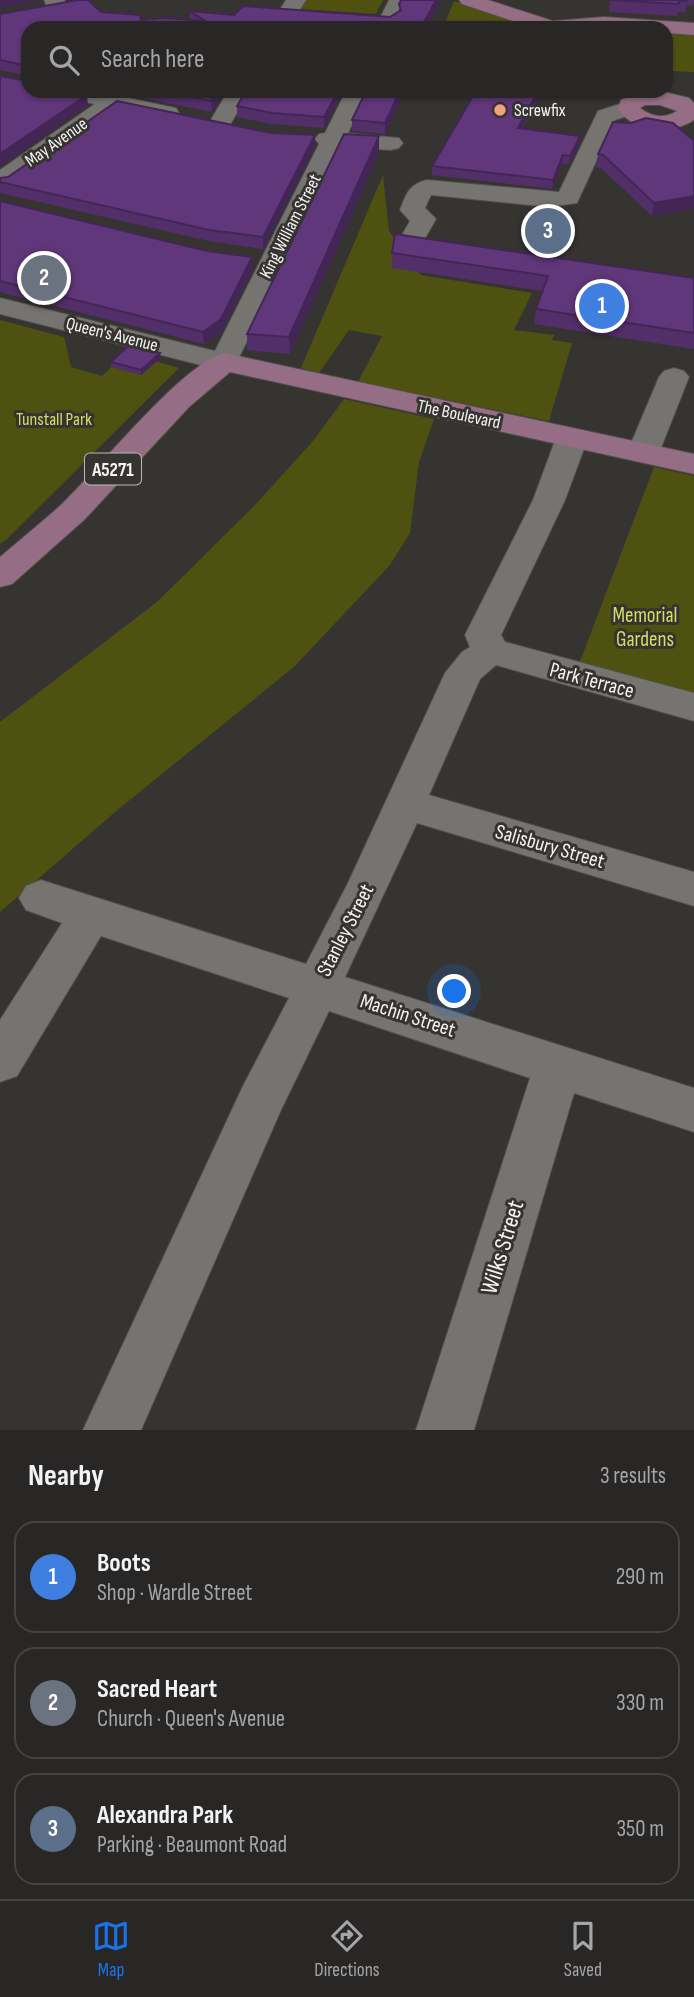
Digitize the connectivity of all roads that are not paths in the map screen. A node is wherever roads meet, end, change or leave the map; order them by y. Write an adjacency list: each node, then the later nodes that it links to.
1 (399, 0): 7 (street)
2 (469, 0): 8 (main road)
3 (287, 13): 4 (street)
4 (313, 14)
5 (363, 18): 6 (street)
6 (375, 21)
7 (388, 21)
8 (535, 21)
9 (673, 28): 10 (main road)
10 (694, 29)
11 (104, 98): 21 (street, May Avenue)
12 (109, 98): 16 (street)
13 (235, 98): 16 (street)
14 (352, 98): 19 (street, King William Street)
15 (642, 104): 18 (main road); 22 (street)
16 (220, 123): 17 (street)
17 (246, 128)
18 (691, 128)
19 (322, 138): 20 (street); 24 (street, King William Street)
20 (391, 143)
21 (0, 181)
22 (415, 235)
23 (0, 306): 24 (street, Queen's Avenue)
24 (225, 362): 26 (main road, The Boulevard); 29 (main road, A5271)
25 (674, 377): 27 (street)
26 (572, 438): 27 (main road, The Boulevard); 30 (street)
27 (643, 453): 28 (main road, The Boulevard)
28 (694, 464)
29 (0, 576)
30 (491, 651): 31 (street, Park Terrace); 32 (street, Stanley Street)
31 (694, 707)
32 (406, 804): 33 (street, Salisbury Street); 36 (street, Stanley Street)
33 (694, 888)
34 (41, 898): 35 (street, Machin Street)
35 (92, 913): 36 (street, Machin Street); 37 (street)
36 (317, 986): 38 (street, Machin Street); 40 (street, Stanley Street)
37 (0, 1061)
38 (559, 1064): 39 (street, Machin Street); 41 (street, Wilks Street)
39 (694, 1110)
40 (112, 1430)
41 (445, 1430)

